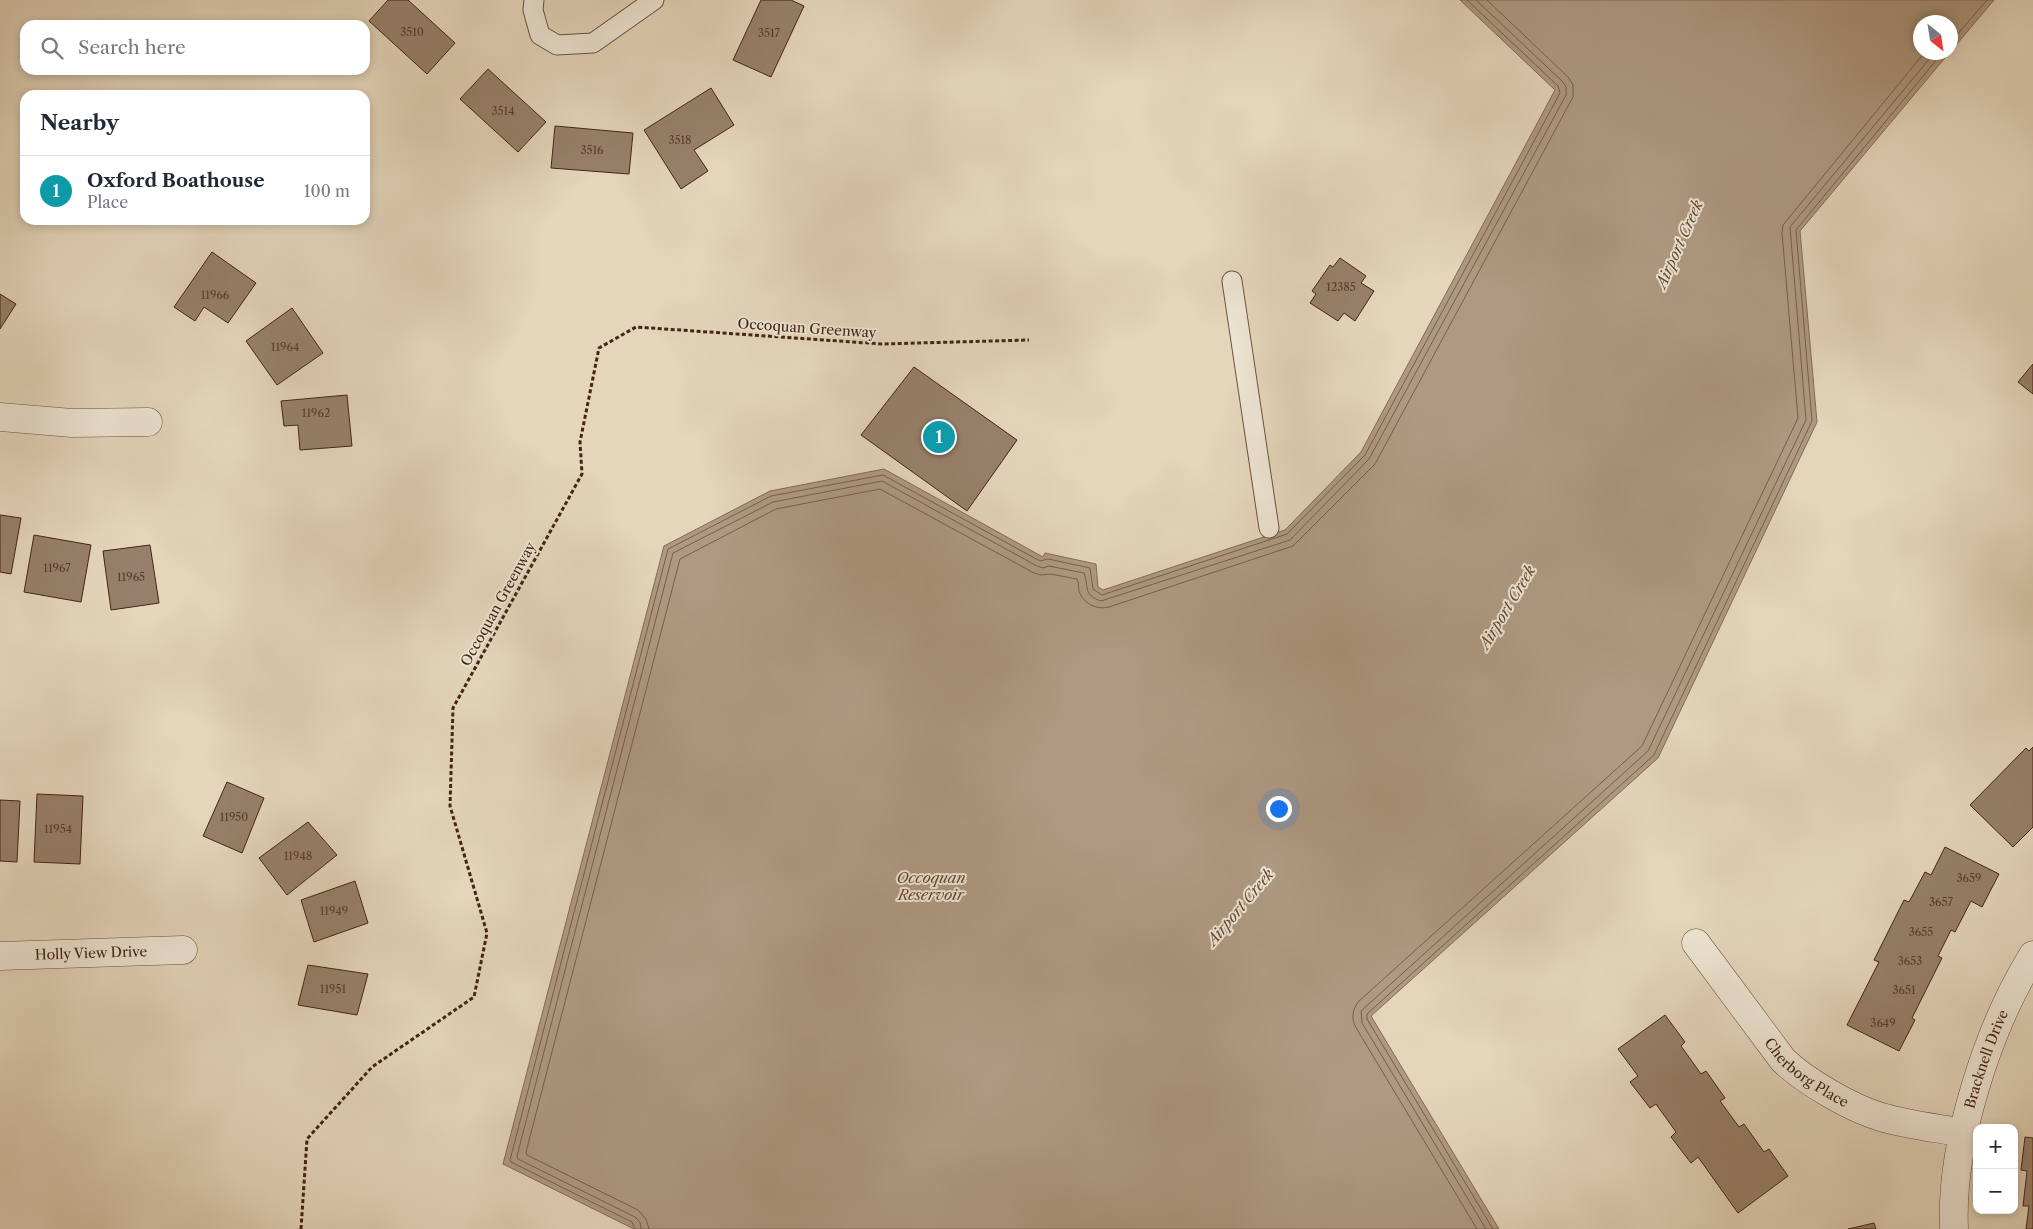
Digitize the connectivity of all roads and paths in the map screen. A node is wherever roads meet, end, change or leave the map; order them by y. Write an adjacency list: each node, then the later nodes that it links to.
1 (534, 0): 2 (lane)
2 (654, 0)
3 (1232, 281): 7 (lane)
4 (1029, 340): 13 (path, Occoquan Greenway)
5 (0, 417): 6 (street)
6 (148, 422)
7 (1269, 528)
8 (1696, 943): 12 (street, Cherborg Place)
9 (183, 950): 11 (street, Holly View Drive)
10 (2033, 955): 12 (street, Bracknell Drive)
11 (0, 956)
12 (1964, 1133): 14 (street, Bracknell Drive)
13 (301, 1229)
14 (1954, 1229)

